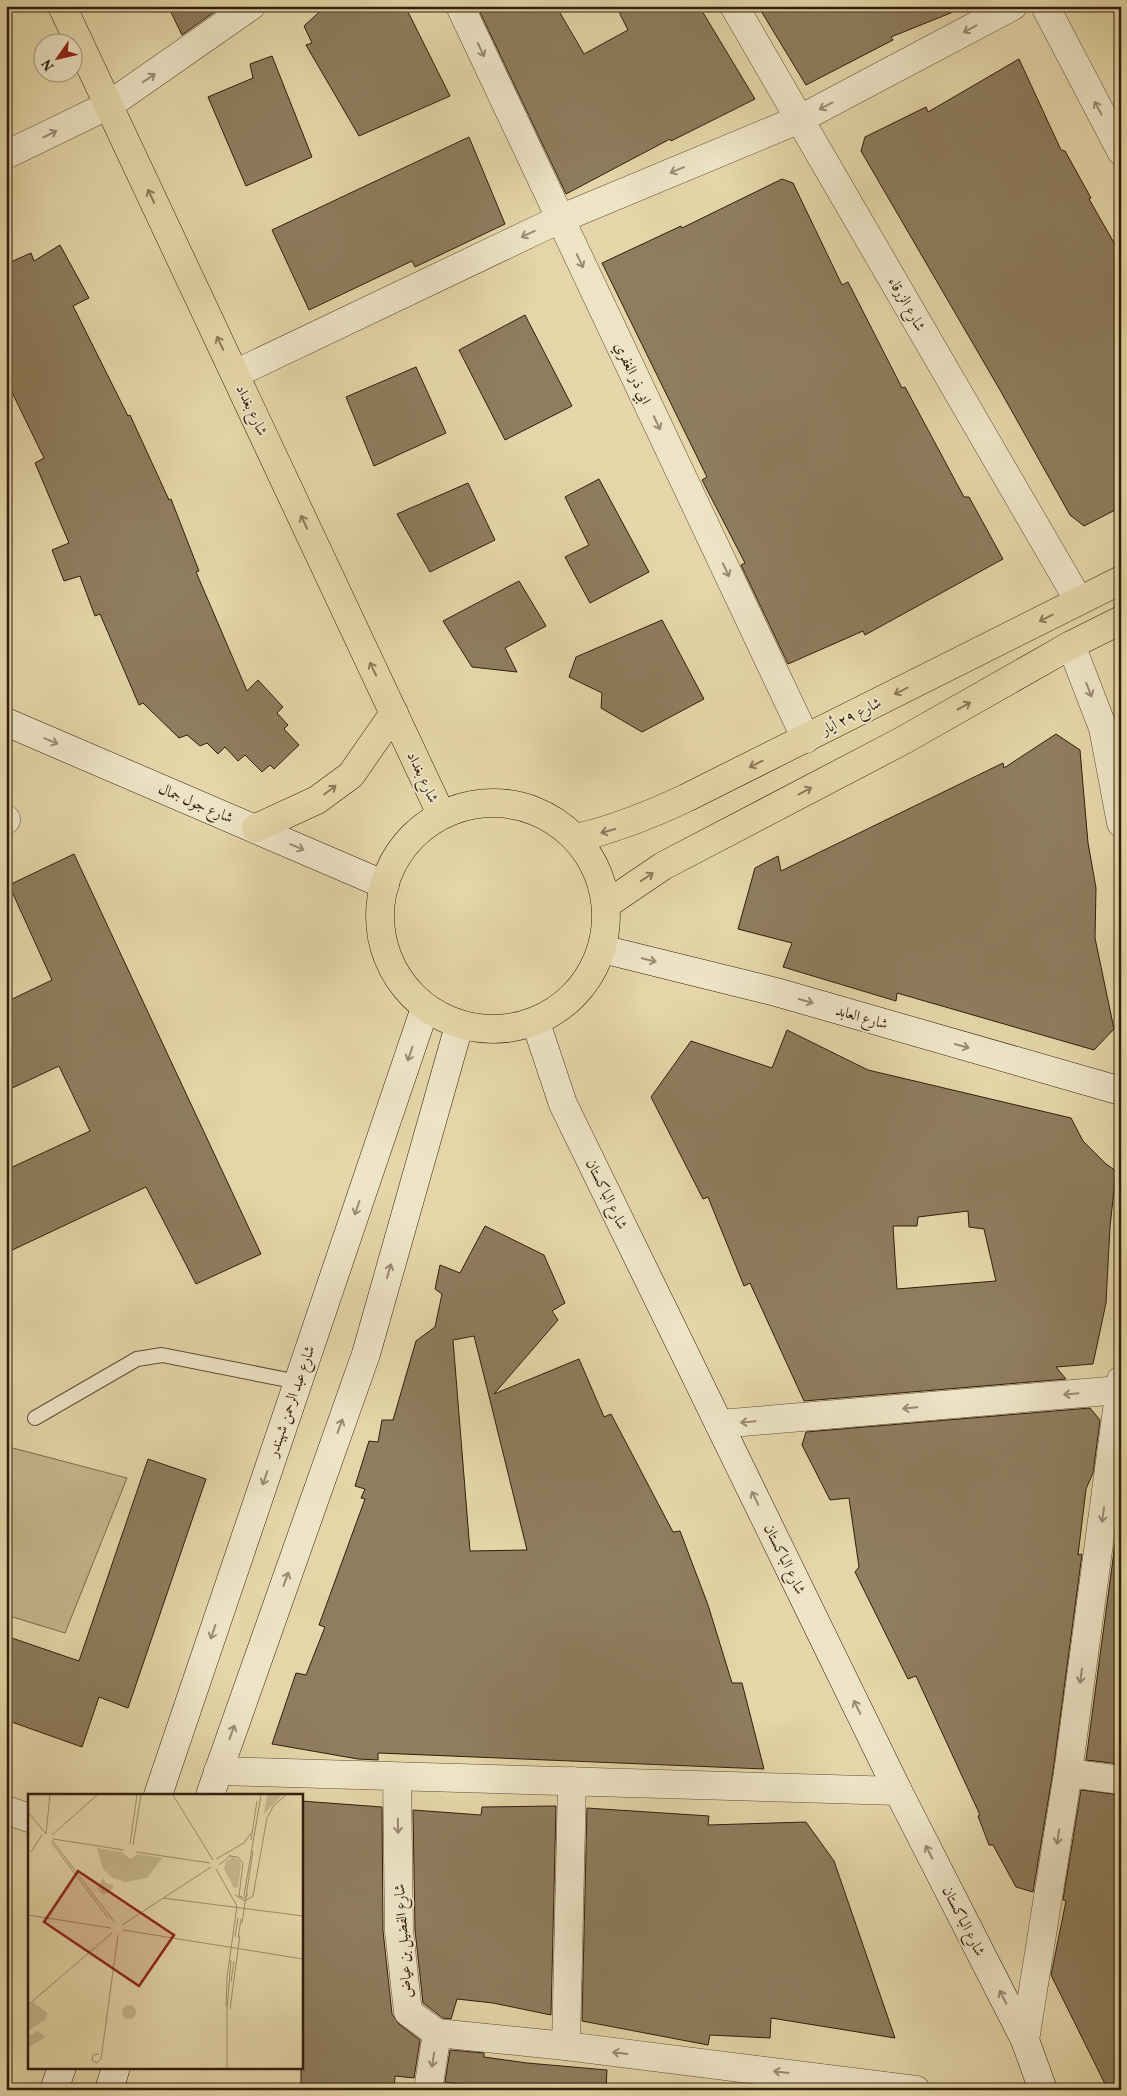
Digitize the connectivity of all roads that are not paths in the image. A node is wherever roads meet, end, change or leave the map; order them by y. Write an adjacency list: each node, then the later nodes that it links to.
1 (62, 6): 7 (main road, شارع بغداد)
2 (251, 6): 7 (street, one-way to 2)
3 (460, 6): 11 (street, ابي ذر الغفري, one-way to 11)
4 (734, 6): 8 (street, شارع الزرقاء)
5 (1013, 6): 8 (street, one-way to 8)
6 (1044, 6): 9 (street, one-way to 6)
7 (109, 105): 10 (street, one-way to 7); 12 (main road, شارع بغداد, one-way to 7)
8 (800, 119): 11 (street, one-way to 11); 14 (street, شارع الزرقاء)
9 (1121, 151)
10 (6, 155)
11 (560, 219): 12 (street, one-way to 12); 19 (street, ابي ذر الغفري, one-way to 19)
12 (235, 374): 17 (main road, شارع بغداد, one-way to 12)
13 (1121, 580): 14 (main road, شارع ٢٩ أيار)
14 (1079, 601): 19 (main road, شارع ٢٩ أيار, one-way to 19)
15 (1121, 620): 16 (main road)
16 (1071, 645): 21 (street, one-way to 21); 25 (main road, one-way to 16)
17 (394, 713): 20 (main road, شارع بغداد); 22 (main road, one-way to 17)
18 (6, 722): 22 (street, شارع جول جمال, one-way to 22)
19 (806, 739): 23 (main road, شارع ٢٩ أيار, one-way to 23)
20 (440, 814): 23 (main road); 24 (main road)
21 (1121, 823)
22 (256, 828): 24 (street, شارع جول جمال, one-way to 24)
23 (576, 838): 25 (main road)
24 (385, 884): 27 (main road)
25 (607, 904): 26 (main road)
26 (602, 949): 28 (main road); 30 (street, شارع العابد, one-way to 30)
27 (425, 1008): 29 (main road); 31 (street, شارع عبد الرحمن شهبندر, one-way to 31)
28 (536, 1023): 29 (main road); 34 (street, شارع الباكستان)
29 (459, 1026): 39 (street, one-way to 29)
30 (1121, 1091)
31 (298, 1382): 33 (lane); 41 (street, شارع عبد الرحمن شهبندر, one-way to 41)
32 (1120, 1385): 34 (street, one-way to 34); 35 (street, one-way to 35)
33 (36, 1418)
34 (719, 1424): 40 (street, شارع الباكستان, one-way to 34)
35 (1068, 1773): 37 (street); 45 (street, one-way to 45)
36 (397, 1777): 38 (street); 39 (street); 44 (street, شارع الفضيل بن عياض, one-way to 44)
37 (1121, 1780)
38 (572, 1781): 40 (street); 46 (street)
39 (214, 1783)
40 (898, 1791): 45 (street, شارع الباكستان, one-way to 40)
41 (158, 1794)
42 (6, 1810): 43 (street)
43 (28, 1818)
44 (437, 2033): 46 (street); 52 (street, one-way to 52)
45 (1025, 2040): 54 (street, شارع الباكستان)
46 (566, 2046): 49 (street, one-way to 46)
47 (62, 2068): 50 (street)
48 (116, 2068): 51 (street)
49 (733, 2078): 53 (street, one-way to 49)
50 (54, 2090)
51 (108, 2090)
52 (428, 2090)
53 (916, 2090)
54 (1043, 2090)

